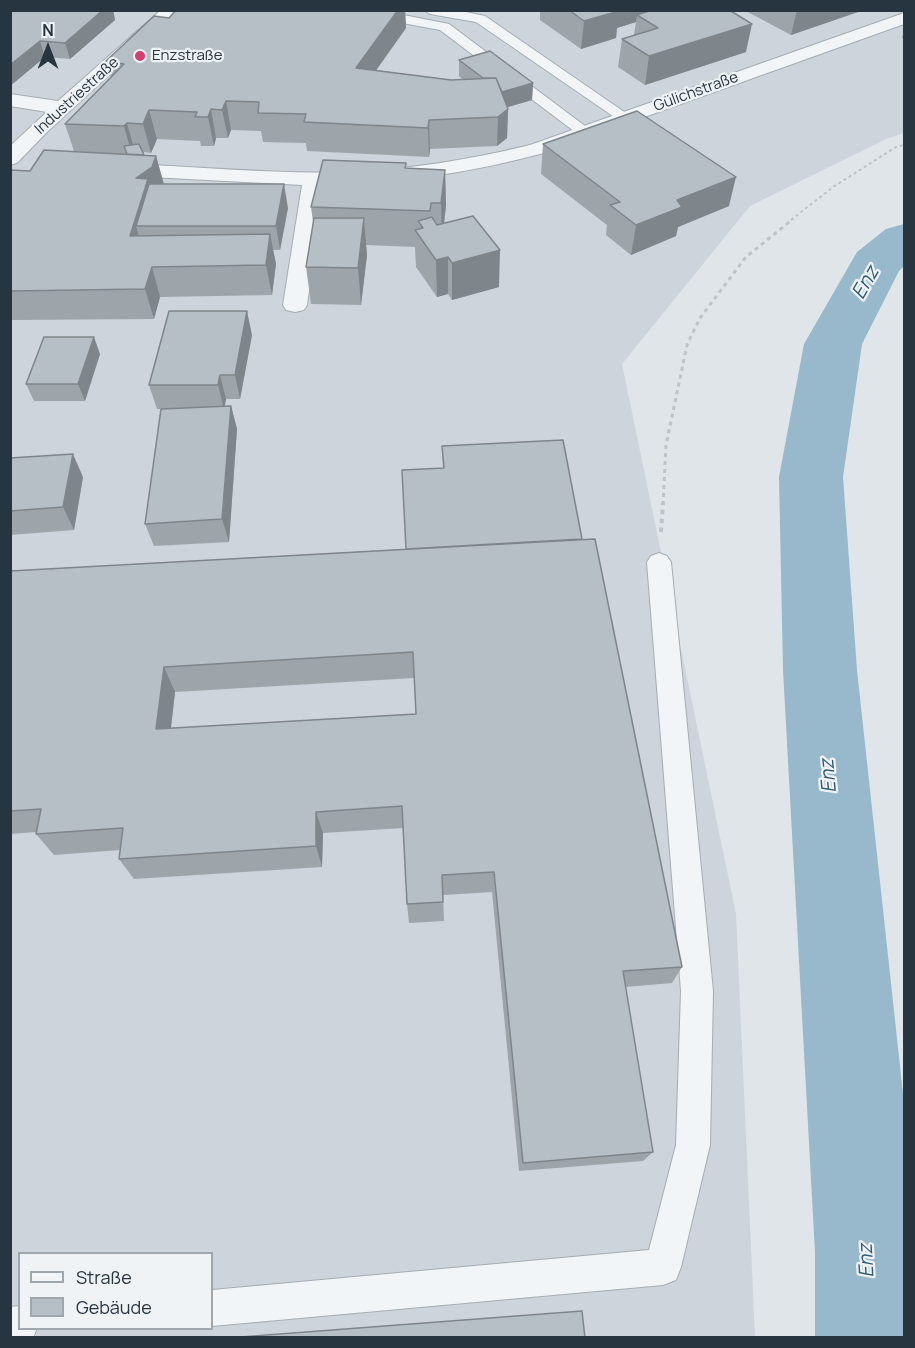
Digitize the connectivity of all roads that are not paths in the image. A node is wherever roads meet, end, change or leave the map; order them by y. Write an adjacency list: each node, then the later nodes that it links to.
1 (172, 10): 7 (street, Industriestraße)
2 (354, 10): 9 (lane)
3 (430, 10): 4 (lane)
4 (486, 15): 8 (lane)
5 (904, 18): 8 (street, Gülichstraße)
6 (10, 100): 7 (street)
7 (62, 108): 10 (street, Industriestraße)
8 (625, 118): 9 (street, Gülichstraße)
9 (585, 132): 12 (street, Gülichstraße)
10 (16, 162)
11 (150, 171): 12 (street)
12 (314, 179): 13 (street)
13 (295, 305)
14 (659, 562): 15 (lane)
15 (213, 1308)

